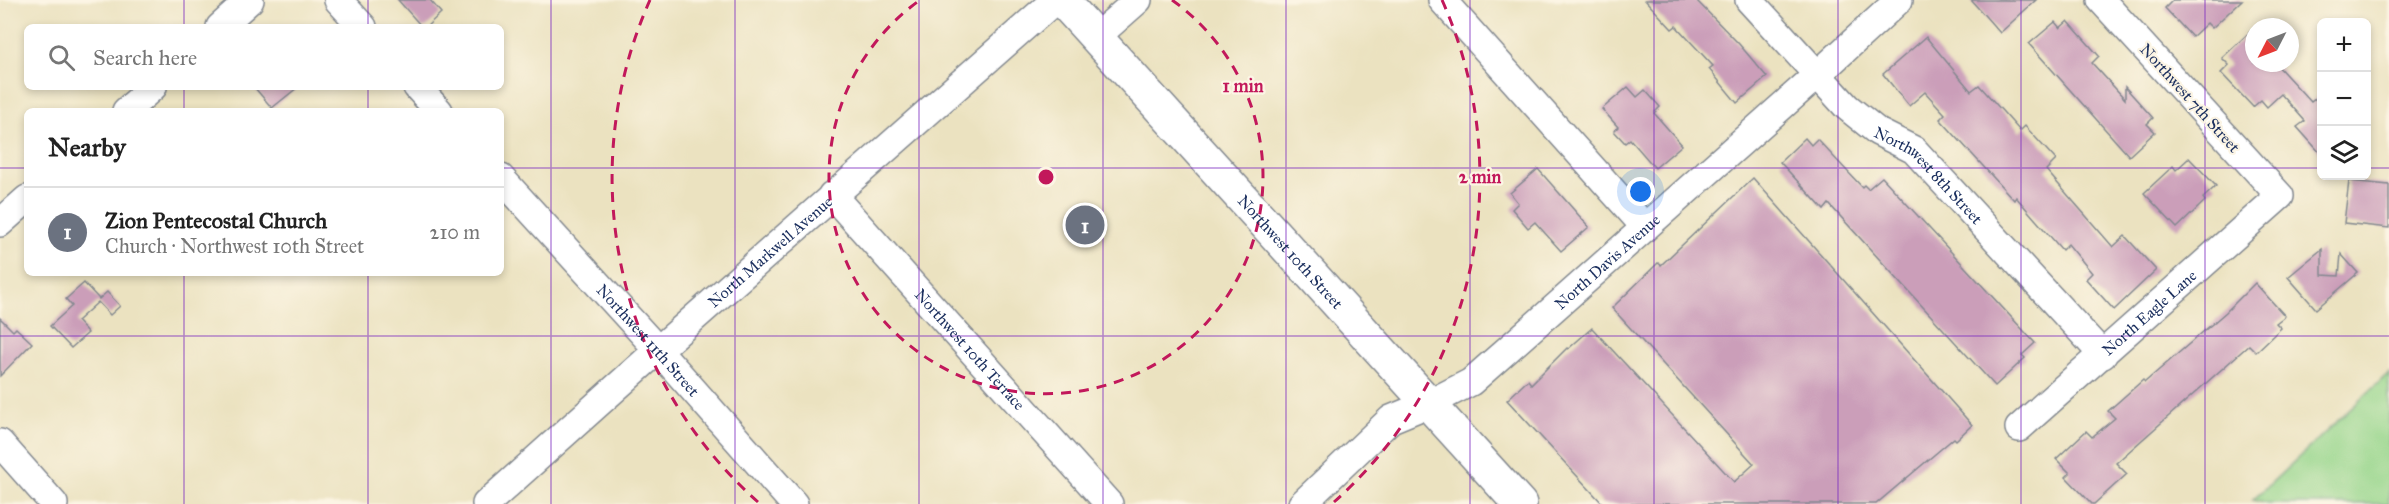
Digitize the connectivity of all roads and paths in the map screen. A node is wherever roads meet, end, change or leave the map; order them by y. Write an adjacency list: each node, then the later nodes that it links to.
1 (250, 0): 10 (street)
2 (338, 0): 11 (street)
3 (1055, 0): 19 (street, North Markwell Avenue)
4 (1062, 0): 12 (main road, Northwest 10th Street)
5 (1138, 0): 12 (street)
6 (1442, 0): 23 (street)
7 (1749, 0): 13 (street, Northwest 8th Street)
8 (1899, 0): 13 (street, North Davis Avenue)
9 (2101, 0): 20 (street, Northwest 7th Street)
10 (223, 24)
11 (360, 24)
12 (1096, 37): 26 (main road, Northwest 10th Street)
13 (1816, 76): 23 (street, North Davis Avenue); 25 (street, Northwest 8th Street)
14 (150, 90): 16 (street)
15 (420, 90): 17 (street)
16 (129, 108)
17 (436, 108)
18 (504, 181): 24 (street, Northwest 11th Street)
19 (832, 195): 24 (street, North Markwell Avenue); 33 (street, Northwest 10th Terrace)
20 (2280, 196): 25 (street, North Eagle Lane)
21 (24, 202): 22 (street)
22 (0, 223)
23 (1645, 227): 26 (street, North Davis Avenue)
24 (658, 350): 31 (street, North Markwell Avenue); 32 (street, Northwest 11th Street)
25 (2103, 355): 27 (street, North Eagle Lane)
26 (1430, 404): 29 (street, North Davis Avenue); 34 (main road, Northwest 10th Street)
27 (2019, 428)
28 (0, 443): 30 (street)
29 (1320, 498)
30 (54, 504)
31 (486, 504)
32 (794, 504)
33 (1109, 504)
34 (1520, 504)

